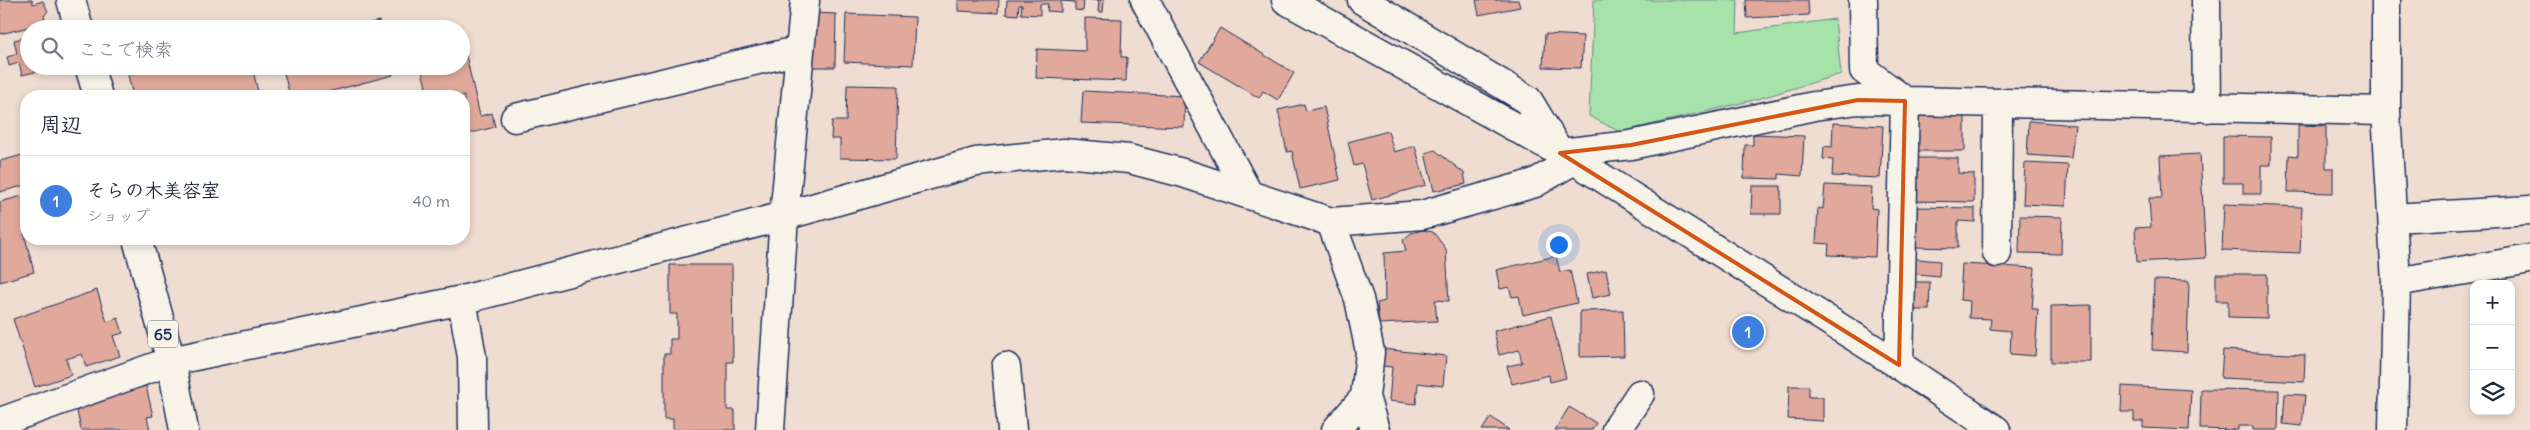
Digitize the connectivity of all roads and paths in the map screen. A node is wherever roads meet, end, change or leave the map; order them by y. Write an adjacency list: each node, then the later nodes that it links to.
1 (71, 0): 9 (street)
2 (805, 0): 10 (street)
3 (1145, 0): 19 (street)
4 (1286, 0): 18 (street)
5 (1362, 0): 18 (street)
6 (1863, 0): 13 (street)
7 (2206, 0): 15 (street)
8 (2386, 0): 16 (street)
9 (77, 20)
10 (800, 50): 17 (street); 21 (street)
11 (92, 75): 12 (street)
12 (96, 90)
13 (1905, 100): 14 (street); 18 (street); 30 (street)
14 (1998, 104): 15 (street); 25 (street)
15 (2207, 108): 16 (street)
16 (2386, 111): 22 (street)
17 (515, 118)
18 (1567, 157): 23 (street); 30 (street)
19 (1249, 195): 21 (street); 23 (street)
20 (2530, 210): 22 (street)
21 (784, 216): 28 (street); 37 (street)
22 (2393, 218): 27 (street)
23 (1331, 222): 33 (street)
24 (139, 245): 29 (street, 65)
25 (1997, 253)
26 (2530, 260): 27 (street)
27 (2396, 282): 43 (street)
28 (462, 300): 29 (street); 36 (street)
29 (170, 361): 34 (street); 35 (street, 65)
30 (1898, 365): 42 (street)
31 (1006, 367): 38 (street)
32 (1640, 394): 41 (street)
33 (1364, 397): 39 (street); 40 (street)
34 (0, 422)
35 (184, 430)
36 (474, 430)
37 (770, 430)
38 (1012, 430)
39 (1336, 430)
40 (1375, 430)
41 (1616, 430)
42 (1996, 430)
43 (2393, 430)

